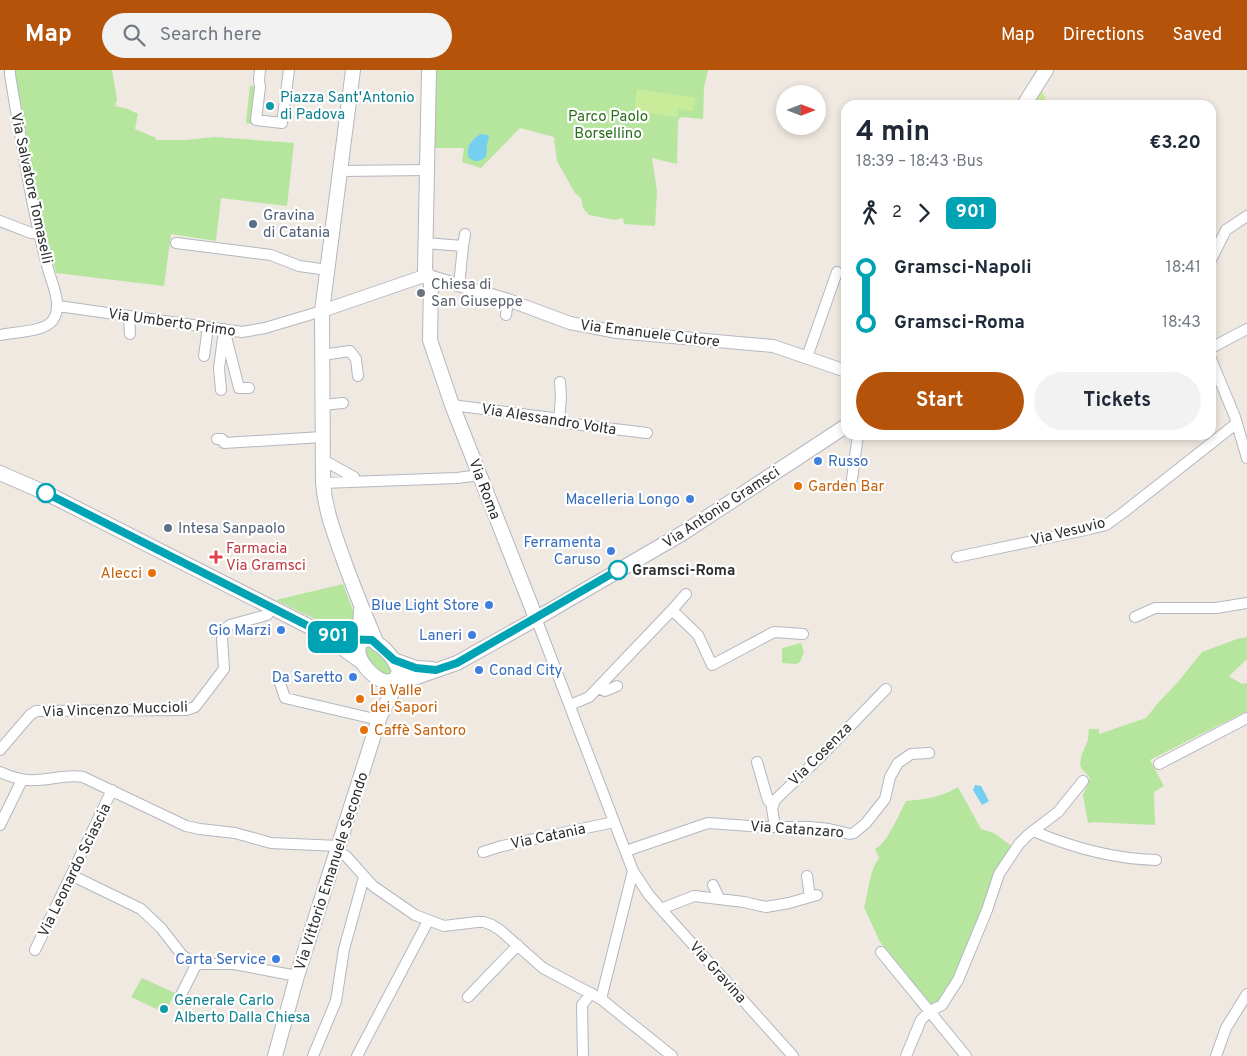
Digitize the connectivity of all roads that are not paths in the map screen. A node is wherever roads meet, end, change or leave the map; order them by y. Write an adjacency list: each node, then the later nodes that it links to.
1 (10, 70): 12 (street, Via Salvatore Tomaselli)
2 (260, 70): 3 (street)
3 (289, 70)
4 (353, 70): 9 (main road)
5 (430, 70): 8 (main road, Via Roma)
6 (1046, 70): 7 (main road)
7 (1027, 100)
8 (427, 170): 9 (street); 15 (main road, Via Roma)
9 (341, 171): 18 (main road)
10 (1247, 216): 17 (street)
11 (0, 221): 12 (street)
12 (41, 234): 23 (street, Via Salvatore Tomaselli)
13 (465, 234): 16 (street)
14 (176, 243): 18 (street)
15 (426, 243): 16 (street); 20 (main road, Via Roma)
16 (463, 246): 21 (street)
17 (1216, 250)
18 (328, 270): 24 (main road)
19 (837, 272): 35 (street)
20 (428, 277): 21 (street, Via Emanuele Cutore); 24 (street, Via Umberto Primo); 44 (main road, Via Roma)
21 (459, 286): 22 (street, Via Emanuele Cutore)
22 (508, 300): 25 (street); 35 (street, Via Emanuele Cutore)
23 (58, 306): 26 (street, Via Umberto Primo); 30 (street)
24 (322, 311): 28 (street, Via Umberto Primo); 33 (main road)
25 (506, 315)
26 (129, 316): 27 (street, Via Umberto Primo); 31 (street)
27 (208, 327): 28 (street, Via Umberto Primo); 34 (street)
28 (224, 329): 40 (street); 41 (street)
29 (1247, 329): 32 (street)
30 (0, 334)
31 (130, 334)
32 (1216, 345)
33 (322, 355): 38 (street); 43 (main road)
34 (204, 356)
35 (807, 357): 36 (street, Via Emanuele Cutore)
36 (841, 369)
37 (1216, 371): 46 (street)
38 (358, 376)
39 (560, 382): 45 (street)
40 (249, 388)
41 (221, 390)
42 (343, 403): 43 (street)
43 (322, 405): 49 (main road)
44 (452, 405): 45 (street, Via Alessandro Volta); 57 (main road, Via Roma)
45 (559, 420): 48 (street, Via Alessandro Volta)
46 (1237, 423): 53 (street, Via Vesuvio); 54 (street)
47 (841, 429): 68 (main road, Via Antonio Gramsci)
48 (647, 433)
49 (322, 437): 50 (street); 55 (main road)
50 (217, 439)
51 (857, 440): 58 (street)
52 (1215, 440): 61 (street, Via Vesuvio)
53 (1216, 440)
54 (1247, 458)
55 (323, 460): 59 (street); 60 (main road)
56 (0, 474): 65 (main road)
57 (480, 475): 59 (street); 68 (main road, Via Roma)
58 (852, 479)
59 (354, 482): 60 (street)
60 (323, 483): 64 (main road)
61 (957, 557)
62 (686, 594): 66 (street)
63 (1247, 603): 67 (street)
64 (361, 606): 71 (main road); 72 (main road)
65 (272, 609): 69 (main road); 84 (street, Via Vincenzo Muccioli)
66 (672, 610): 70 (street); 79 (street)
67 (1135, 617)
68 (536, 618): 75 (main road, Via Antonio Gramsci); 81 (street, Via Roma)
69 (320, 632): 71 (main road); 74 (main road)
70 (803, 634)
71 (362, 641): 72 (main road); 74 (main road)
72 (377, 644): 73 (main road)
73 (394, 660): 75 (main road, Via Antonio Gramsci); 77 (main road)
74 (366, 667): 77 (main road); 82 (main road, Via Vittorio Emanuele Secondo)
75 (436, 670): 77 (main road, Via Antonio Gramsci)
76 (279, 680): 82 (street)
77 (398, 682): 82 (main road, Via Vittorio Emanuele Secondo)
78 (618, 686): 79 (street)
79 (598, 688): 81 (street)
80 (886, 689): 92 (street, Via Cosenza)
81 (570, 705): 93 (street, Via Roma)
82 (379, 718): 97 (main road, Via Vittorio Emanuele Secondo)
83 (1247, 718): 87 (street)
84 (0, 750)
85 (929, 753): 95 (street, Via Catanzaro)
86 (757, 762): 92 (street)
87 (1159, 764)
88 (0, 772): 89 (street)
89 (22, 780): 91 (street); 94 (street)
90 (1083, 780): 96 (street)
91 (112, 790): 97 (street); 102 (street, Via Leonardo Sciascia)
92 (773, 806): 95 (street)
93 (614, 822): 98 (street, Via Roma); 99 (street, Via Catania)
94 (0, 825)
95 (774, 827): 98 (street, Via Catanzaro)
96 (1033, 831): 100 (street); 121 (street)
97 (338, 848): 103 (street); 115 (main road, Via Vittorio Emanuele Secondo)
98 (626, 851): 101 (street, Via Roma)
99 (483, 852)
100 (1156, 860)
101 (633, 871): 106 (street); 107 (street, Via Roma)
102 (70, 875): 112 (street, Via Leonardo Sciascia); 114 (street)
103 (364, 876): 110 (street); 123 (street)
104 (807, 876): 108 (street)
105 (713, 885): 108 (street)
106 (629, 888): 107 (street); 119 (street)
107 (644, 888): 109 (street, Via Gravina)
108 (719, 898): 109 (street)
109 (661, 909): 127 (street, Via Gravina)
110 (428, 921): 111 (street); 124 (street)
111 (519, 947): 116 (street); 118 (street)
112 (35, 950)
113 (881, 952): 121 (street)
114 (197, 963): 115 (street); 120 (street)
115 (297, 976): 122 (main road, Via Vittorio Emanuele Secondo)
116 (591, 993): 119 (street); 125 (street)
117 (1247, 994): 130 (street)
118 (468, 997)
119 (602, 998): 126 (street)
120 (179, 999)
121 (930, 1011): 128 (street); 129 (street)
122 (275, 1056)
123 (313, 1056)
124 (357, 1056)
125 (583, 1056)
126 (672, 1056)
127 (793, 1056)
128 (906, 1056)
129 (966, 1056)
130 (1216, 1056)

